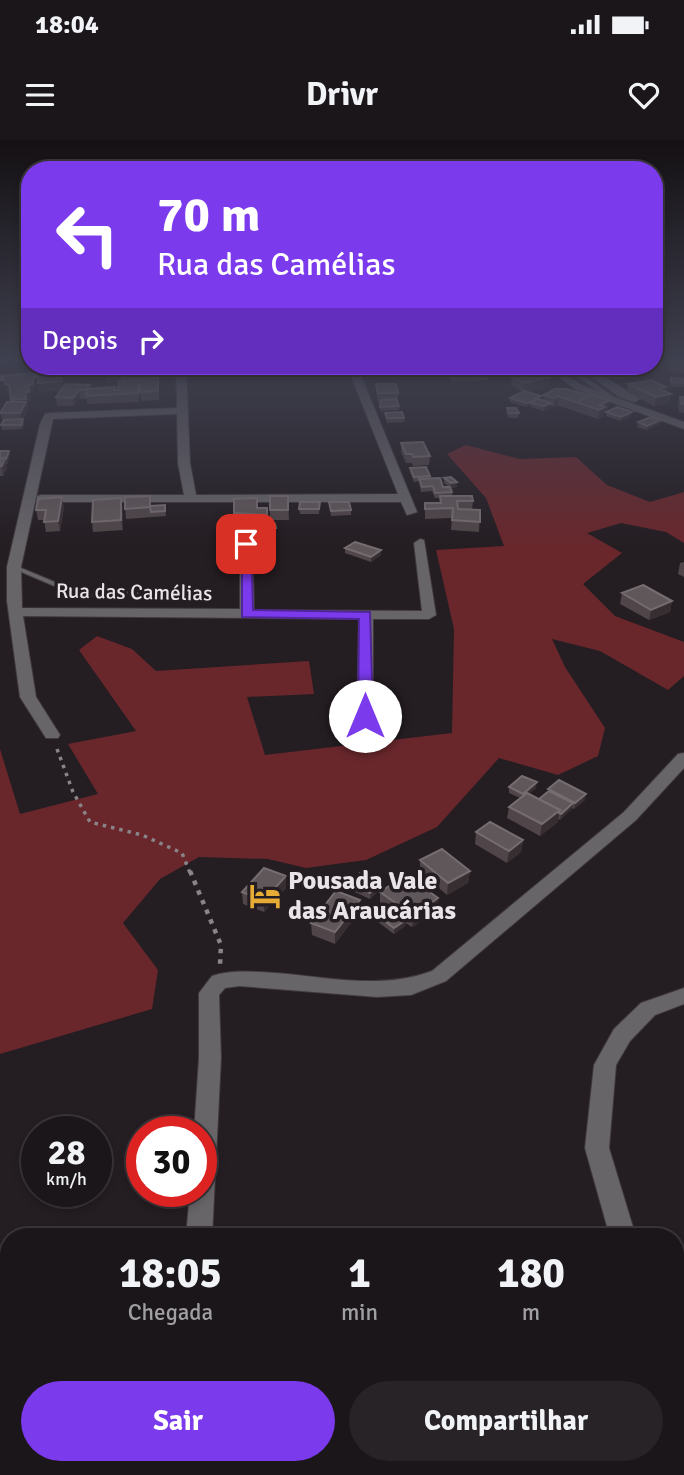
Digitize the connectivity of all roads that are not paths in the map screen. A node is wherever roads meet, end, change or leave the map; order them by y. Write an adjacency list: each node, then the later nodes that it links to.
1 (47, 422): 5 (street)
2 (182, 422): 6 (street)
3 (375, 422): 4 (street)
4 (407, 498): 6 (street); 7 (street)
5 (27, 499): 6 (street); 10 (street)
6 (191, 499)
7 (411, 512)
8 (420, 543): 14 (street, Rua das Camélias)
9 (246, 544): 13 (street)
10 (14, 567): 11 (lane); 12 (street)
11 (159, 592)
12 (17, 612): 13 (street, Rua das Camélias); 16 (street)
13 (247, 614): 14 (street, Rua das Camélias)
14 (366, 615): 15 (street)
15 (365, 716)
16 (52, 735)
17 (684, 758): 19 (street)
18 (684, 996): 20 (street)
19 (200, 1228)
20 (620, 1228)

